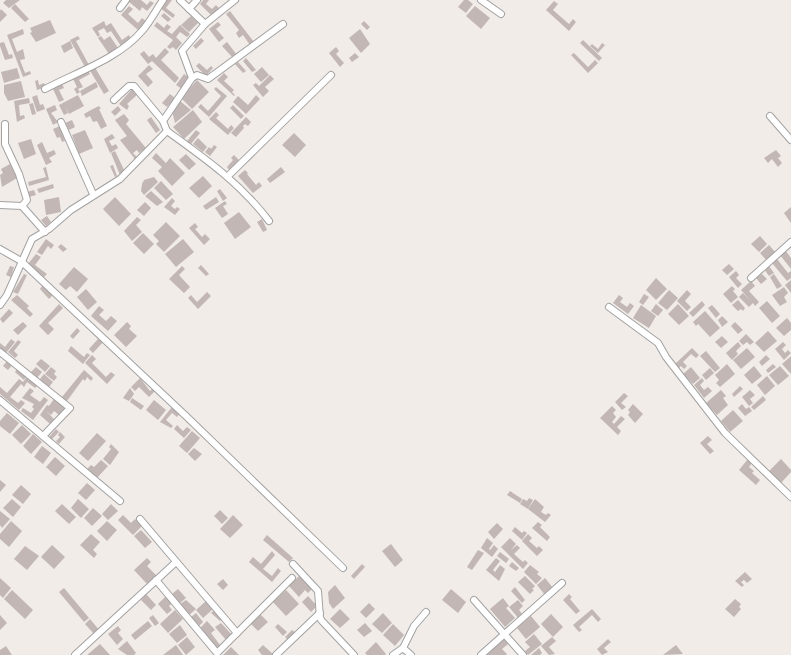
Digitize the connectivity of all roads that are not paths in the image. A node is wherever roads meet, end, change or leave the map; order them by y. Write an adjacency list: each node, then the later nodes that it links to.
1 (126, 0): 7 (street)
2 (163, 0): 14 (street)
3 (180, 0): 8 (street)
4 (197, 0): 8 (street)
5 (235, 0): 10 (street)
6 (482, 0): 9 (street)
7 (120, 8)
8 (189, 9): 10 (street)
9 (501, 14)
10 (205, 24): 13 (street)
11 (283, 24): 13 (street)
12 (331, 75): 22 (street)
13 (192, 78): 17 (street)
14 (45, 89)
15 (114, 100): 17 (street)
16 (770, 116): 21 (street)
17 (163, 121): 20 (street)
18 (61, 122): 23 (street)
19 (5, 124): 25 (street)
20 (167, 131): 22 (street); 23 (street)
21 (791, 140)
22 (228, 177): 26 (street)
23 (93, 194): 27 (street)
24 (0, 205): 25 (street)
25 (22, 206): 27 (street)
26 (269, 221)
27 (45, 232): 30 (street)
28 (791, 242): 31 (street)
29 (0, 249): 30 (street)
30 (21, 261): 32 (street); 42 (street)
31 (751, 278)
32 (0, 305)
33 (609, 307): 37 (street)
34 (0, 352): 36 (street)
35 (0, 400): 36 (street)
36 (43, 436): 38 (street)
37 (791, 497)
38 (120, 501)
39 (140, 519): 40 (street)
40 (176, 562): 44 (street); 49 (street)
41 (293, 564): 48 (street)
42 (343, 568)
43 (292, 578): 49 (street)
44 (156, 580): 49 (street); 52 (street)
45 (562, 583): 50 (street)
46 (474, 600): 50 (street)
47 (426, 612): 51 (street)
48 (320, 613): 53 (street); 54 (street)
49 (237, 633)
50 (505, 635): 57 (street); 58 (street)
51 (403, 648): 55 (street); 56 (street)
52 (75, 655)
53 (276, 655)
54 (354, 655)
55 (393, 655)
56 (411, 655)
57 (481, 655)
58 (523, 655)

